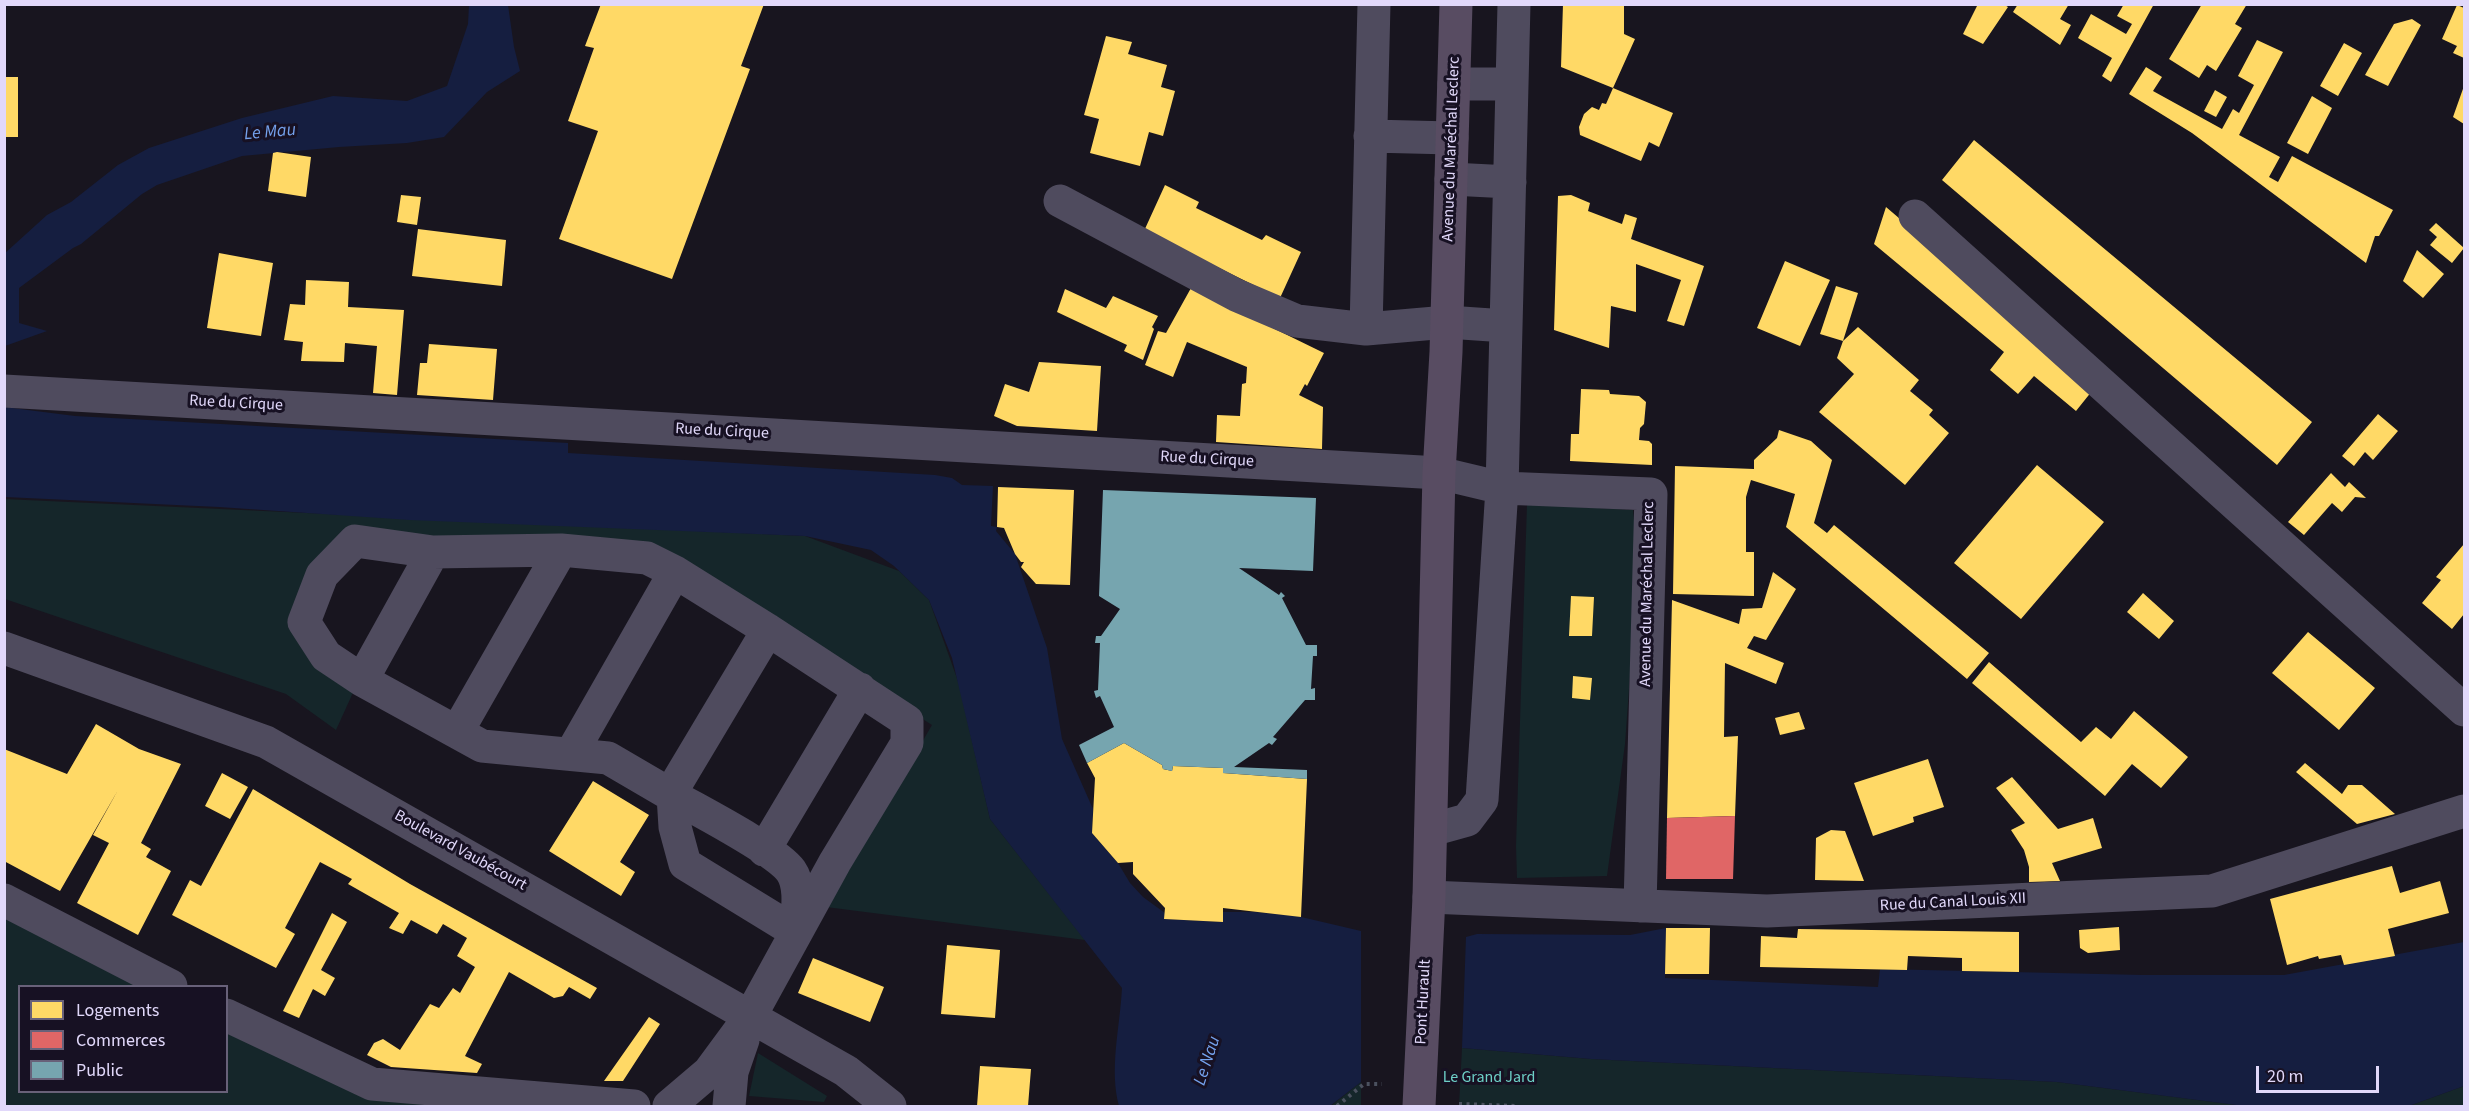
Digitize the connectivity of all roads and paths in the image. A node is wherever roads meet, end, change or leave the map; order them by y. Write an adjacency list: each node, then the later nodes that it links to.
1 (1374, 4): 6 (street)
2 (1456, 4): 4 (main road, Avenue du Maréchal Leclerc)
3 (1514, 4): 5 (street)
4 (1454, 84): 5 (street); 7 (main road, Avenue du Maréchal Leclerc)
5 (1512, 84): 9 (street)
6 (1370, 136): 7 (street); 14 (street)
7 (1452, 138): 8 (main road, Avenue du Maréchal Leclerc)
8 (1451, 179): 9 (street); 12 (main road, Avenue du Maréchal Leclerc)
9 (1510, 182): 13 (street)
10 (1060, 201): 14 (street)
11 (1915, 216): 25 (street)
12 (1447, 322): 13 (street); 14 (street); 16 (main road, Avenue du Maréchal Leclerc)
13 (1506, 326): 17 (street)
14 (1366, 328)
15 (4, 391): 16 (street, Rue du Cirque)
16 (1439, 474): 17 (street, Avenue du Maréchal Leclerc); 30 (main road, Avenue du Maréchal Leclerc)
17 (1502, 488): 30 (street); 35 (street, Avenue du Maréchal Leclerc)
18 (561, 550): 19 (street); 20 (street); 26 (street)
19 (433, 552): 23 (street); 23 (street)
20 (675, 572): 21 (street); 27 (street)
21 (768, 630): 24 (street); 28 (street)
22 (4, 648): 38 (street, Boulevard Vaubécourt)
23 (362, 680): 26 (street)
24 (860, 689): 31 (street); 32 (street)
25 (2464, 710)
26 (457, 732): 27 (street)
27 (571, 754): 28 (street)
28 (672, 795): 31 (street); 36 (street)
29 (2464, 811): 35 (street, Rue du Canal Louis XII)
30 (1431, 830): 33 (main road, Avenue du Maréchal Leclerc)
31 (767, 852): 32 (street); 36 (street)
32 (835, 862): 36 (street)
33 (1429, 897): 35 (street, Rue du Canal Louis XII); 40 (main road, Pont Hurault)
34 (4, 900): 37 (street)
35 (1640, 906)
36 (796, 932): 38 (street)
37 (167, 985)
38 (751, 1015): 42 (street); 43 (street); 44 (street, Boulevard Vaubécourt)
39 (228, 1016): 41 (street)
40 (1420, 1072): 45 (path); 46 (main road, Pont Hurault)
41 (634, 1107)
42 (669, 1107)
43 (729, 1107)
44 (890, 1107)
45 (1337, 1107)
46 (1419, 1107)
47 (1459, 1107): 48 (path)
48 (1517, 1107)

